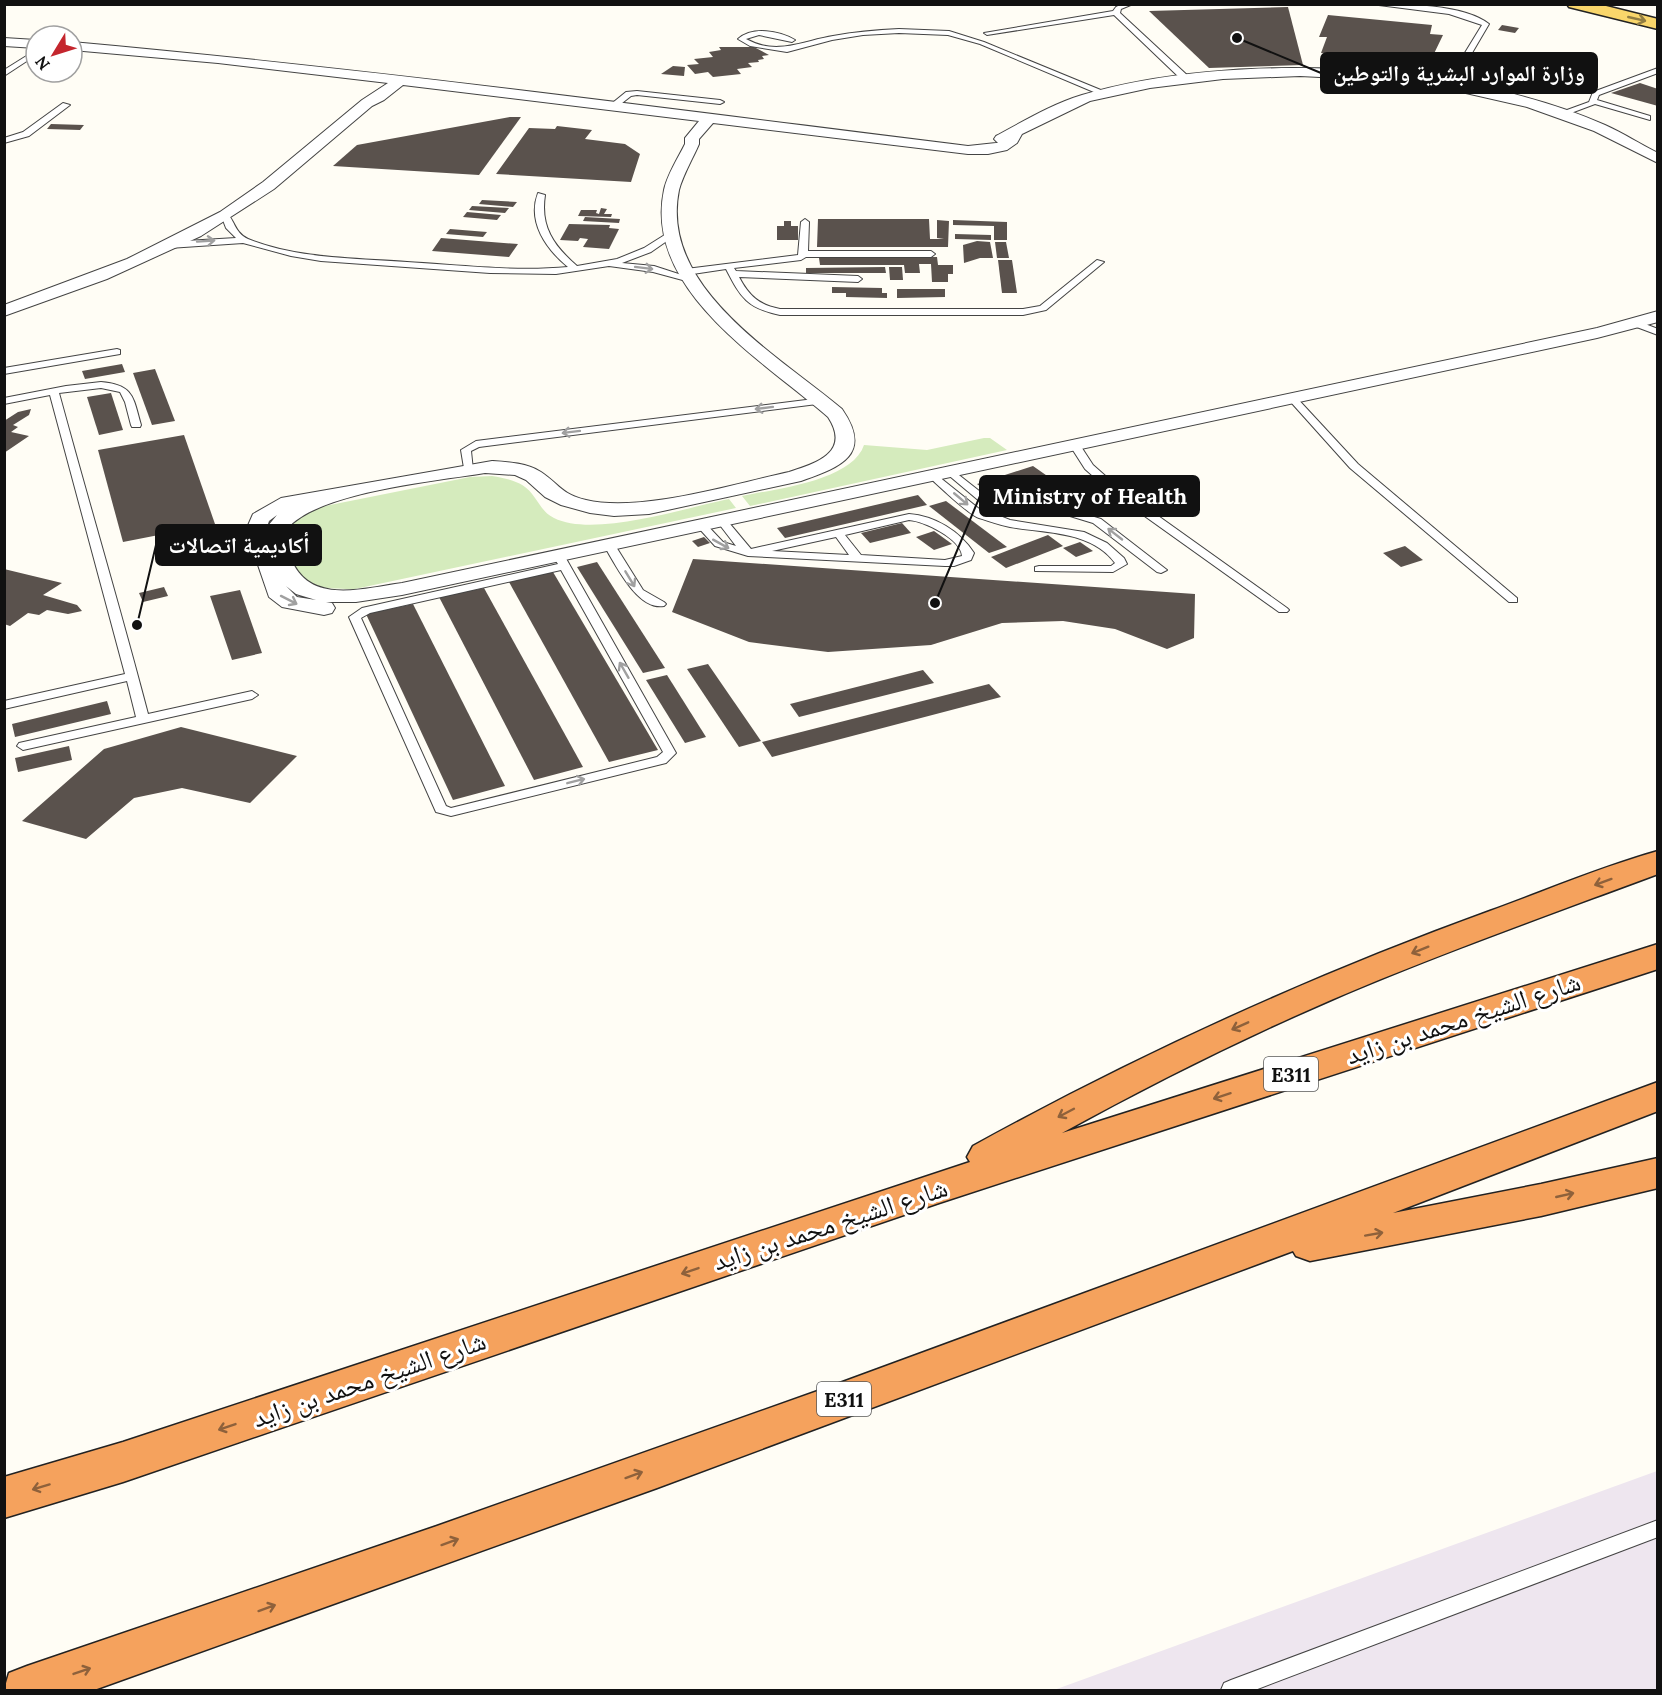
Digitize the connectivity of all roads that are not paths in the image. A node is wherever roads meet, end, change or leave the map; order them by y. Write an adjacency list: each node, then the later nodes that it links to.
1 (1130, 4): 4 (lane)
2 (1374, 4): 16 (lane)
3 (1575, 4): 5 (main road, one-way to 5)
4 (1116, 13): 6 (lane); 14 (lane)
5 (1658, 24)
6 (987, 33)
7 (792, 40): 17 (lane)
8 (4, 42): 9 (street)
9 (24, 43)
10 (84, 47): 15 (street)
11 (24, 61): 13 (lane)
12 (1658, 70): 18 (lane)
13 (4, 75)
14 (1185, 78): 16 (street); 17 (street)
15 (395, 79): 21 (street); 28 (street)
16 (1448, 87): 22 (street)
17 (1104, 93): 23 (street)
18 (1594, 101): 22 (lane); 24 (lane)
19 (720, 102): 21 (lane)
20 (66, 105): 25 (lane)
21 (614, 105): 23 (street)
22 (1560, 114): 26 (street)
23 (717, 117): 30 (street)
24 (1647, 118)
25 (4, 141)
26 (1658, 159)
27 (542, 195): 37 (lane)
28 (225, 215): 31 (lane); 32 (street)
29 (805, 222): 33 (lane)
30 (671, 234): 36 (lane); 39 (street)
31 (243, 240): 32 (lane, one-way to 31); 37 (lane)
32 (169, 245): 41 (street)
33 (803, 254): 34 (lane); 38 (lane)
34 (931, 254)
35 (1100, 262): 38 (lane)
36 (596, 266): 37 (lane); 39 (lane, one-way to 39)
37 (574, 268)
38 (731, 270): 39 (lane); 40 (lane)
39 (688, 276): 50 (street)
40 (858, 279)
41 (4, 311)
42 (1658, 316): 43 (street)
43 (1637, 324): 44 (lane); 48 (street)
44 (1658, 332)
45 (117, 352): 46 (lane)
46 (4, 371)
47 (54, 392): 49 (lane); 51 (lane); 69 (lane)
48 (1292, 398): 52 (street); 66 (lane)
49 (4, 401)
50 (822, 401): 53 (lane, one-way to 53); 53 (street)
51 (136, 425)
52 (1074, 444): 54 (street); 68 (lane)
53 (470, 468): 65 (street)
54 (942, 473): 55 (lane); 55 (lane, one-way to 55); 56 (street)
55 (993, 512): 63 (lane); 64 (lane, one-way to 55)
56 (721, 520): 57 (street); 60 (lane)
57 (701, 525): 59 (street); 60 (lane, one-way to 60)
58 (838, 532): 60 (lane); 61 (lane); 61 (lane)
59 (609, 544): 62 (street); 67 (lane, one-way to 67)
60 (748, 553): 61 (lane)
61 (857, 558)
62 (561, 561): 65 (street); 65 (lane, one-way to 62)
63 (1039, 569)
64 (1161, 570)
65 (415, 590)
66 (1513, 600)
67 (660, 604)
68 (1283, 610)
69 (131, 676): 71 (lane); 72 (lane)
70 (252, 695): 72 (lane)
71 (4, 705)
72 (143, 720): 73 (lane)
73 (23, 746)
74 (1658, 862): 78 (highway, one-way to 78)
75 (1658, 956): 78 (highway, شارع الشيخ محمد بن زايد / E311, one-way to 78)
76 (1658, 1096): 79 (highway, E311)
77 (1658, 1173): 79 (highway, one-way to 77)
78 (925, 1192): 80 (highway, شارع الشيخ محمد بن زايد / E311, one-way to 80)
79 (1234, 1258): 82 (highway, E311, one-way to 79)
80 (4, 1498)
81 (1658, 1528): 83 (lane)
82 (27, 1690)
83 (1231, 1690)

